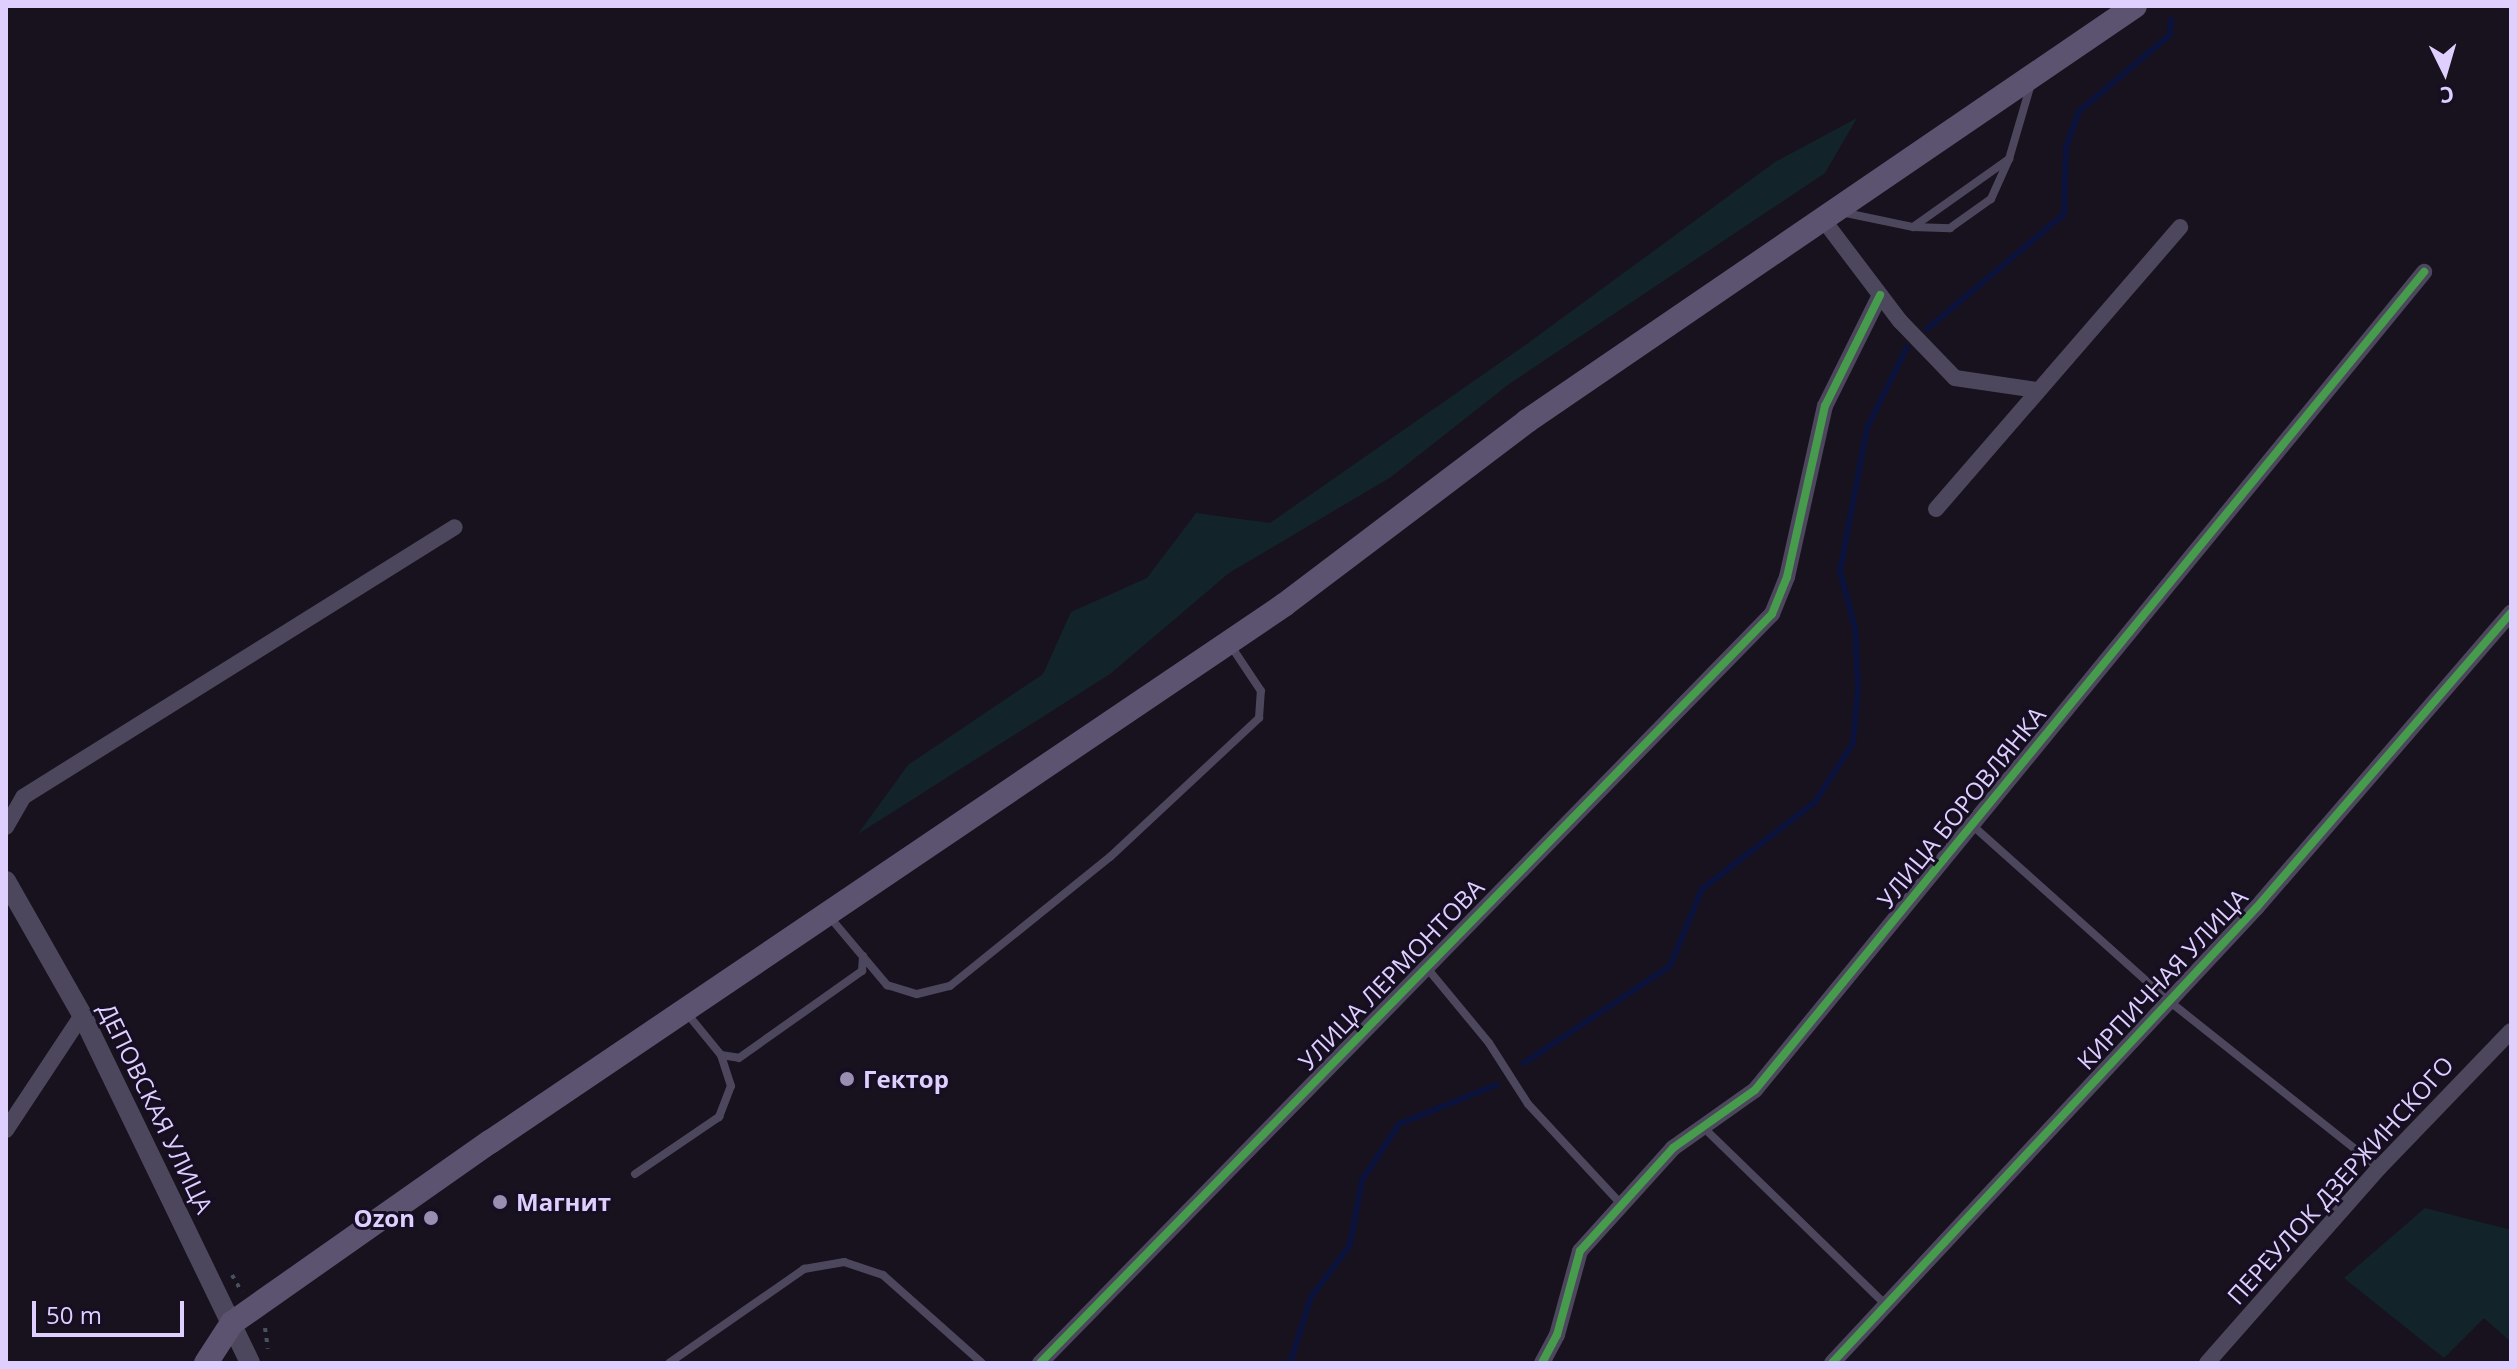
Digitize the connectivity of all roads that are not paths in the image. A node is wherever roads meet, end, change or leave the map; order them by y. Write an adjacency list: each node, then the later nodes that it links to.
1 (2135, 6): 2 (main road)
2 (2033, 75): 3 (lane); 4 (main road)
3 (2009, 159): 5 (lane); 5 (lane)
4 (1827, 214): 5 (lane); 8 (street); 13 (main road)
5 (1913, 227)
6 (2180, 227): 9 (street)
7 (2424, 272): 14 (street, УЛИЦА БОРОВЛЯНКА)
8 (1880, 295): 9 (street); 19 (street, УЛИЦА ЛЕРМОНТОВА)
9 (2036, 390): 10 (street)
10 (1936, 509)
11 (455, 527): 15 (street)
12 (2511, 613): 20 (street, КИРПИЧНАЯ УЛИЦА)
13 (1228, 643): 17 (main road); 18 (lane)
14 (1972, 825): 20 (lane); 25 (street, УЛИЦА БОРОВЛЯНКА)
15 (6, 827)
16 (6, 881): 22 (street, ДЕПОВСКАЯ УЛИЦА)
17 (827, 914): 18 (lane); 21 (main road)
18 (863, 956): 24 (lane)
19 (1427, 967): 29 (lane); 36 (street, УЛИЦА ЛЕРМОНТОВА)
20 (2169, 1001): 27 (lane); 30 (street, КИРПИЧНАЯ УЛИЦА)
21 (685, 1010): 24 (lane); 31 (main road)
22 (82, 1015): 26 (street); 31 (street, ДЕПОВСКАЯ УЛИЦА)
23 (2511, 1031): 27 (street, ПЕРЕУЛОК ДЗЕРЖИНСКОГО)
24 (721, 1055): 28 (lane)
25 (1703, 1127): 29 (street, УЛИЦА БОРОВЛЯНКА); 30 (lane)
26 (6, 1130)
27 (2379, 1168): 39 (street, ПЕРЕУЛОК ДЗЕРЖИНСКОГО)
28 (635, 1174)
29 (1622, 1205): 37 (street, УЛИЦА БОРОВЛЯНКА)
30 (1886, 1305): 38 (street, КИРПИЧНАЯ УЛИЦА)
31 (232, 1323): 32 (main road); 33 (street, ДЕПОВСКАЯ УЛИЦА)
32 (206, 1363)
33 (250, 1363)
34 (669, 1363): 35 (lane)
35 (982, 1363)
36 (1040, 1363)
37 (1542, 1363)
38 (1832, 1363)
39 (2207, 1363)

